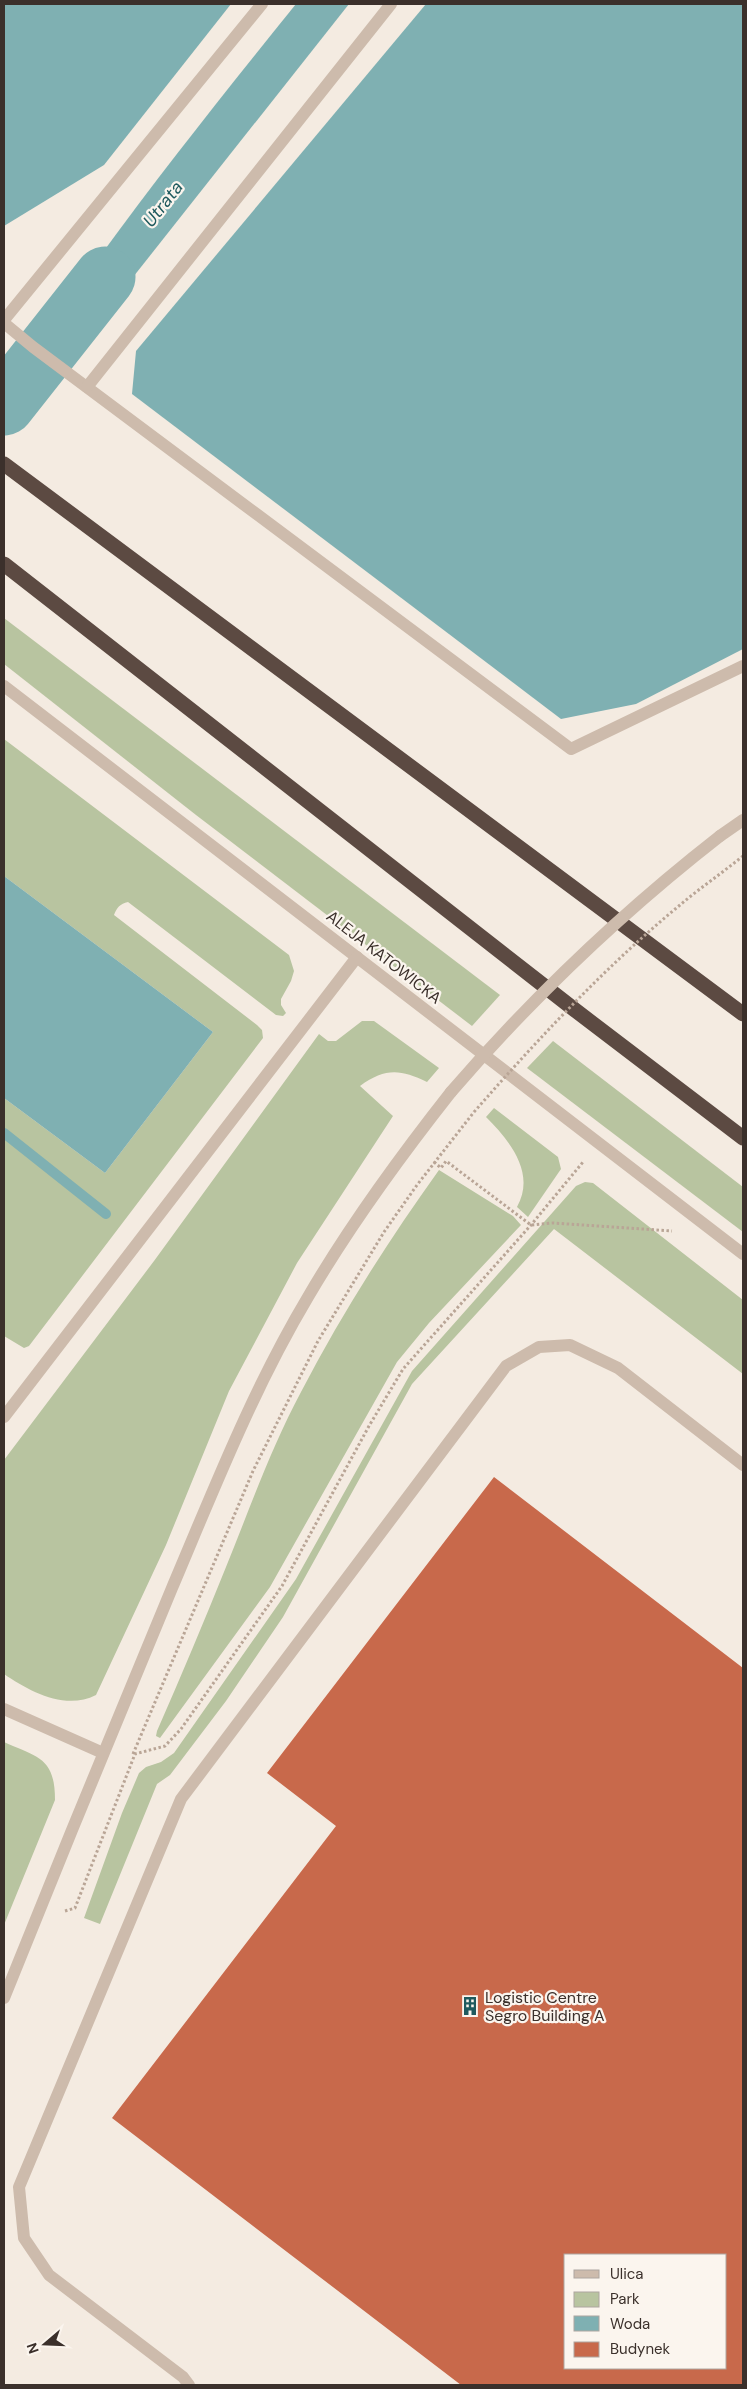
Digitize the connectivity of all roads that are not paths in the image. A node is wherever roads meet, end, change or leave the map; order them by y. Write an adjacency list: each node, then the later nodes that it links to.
1 (262, 4): 3 (street)
2 (391, 4): 4 (street)
3 (4, 322): 4 (street)
4 (87, 387): 7 (street)
5 (5, 465): 11 (highway)
6 (4, 564): 12 (highway)
7 (743, 666)
8 (4, 686): 10 (street, ALEJA KATOWICKA)
9 (743, 820): 17 (street, bridge)
10 (357, 957): 13 (street, ALEJA KATOWICKA); 14 (street)
11 (743, 1014)
12 (743, 1138)
13 (743, 1254)
14 (4, 1417)
15 (743, 1465): 19 (street)
16 (4, 1709): 17 (street)
17 (103, 1753): 18 (street)
18 (4, 1998)
19 (189, 2385)

